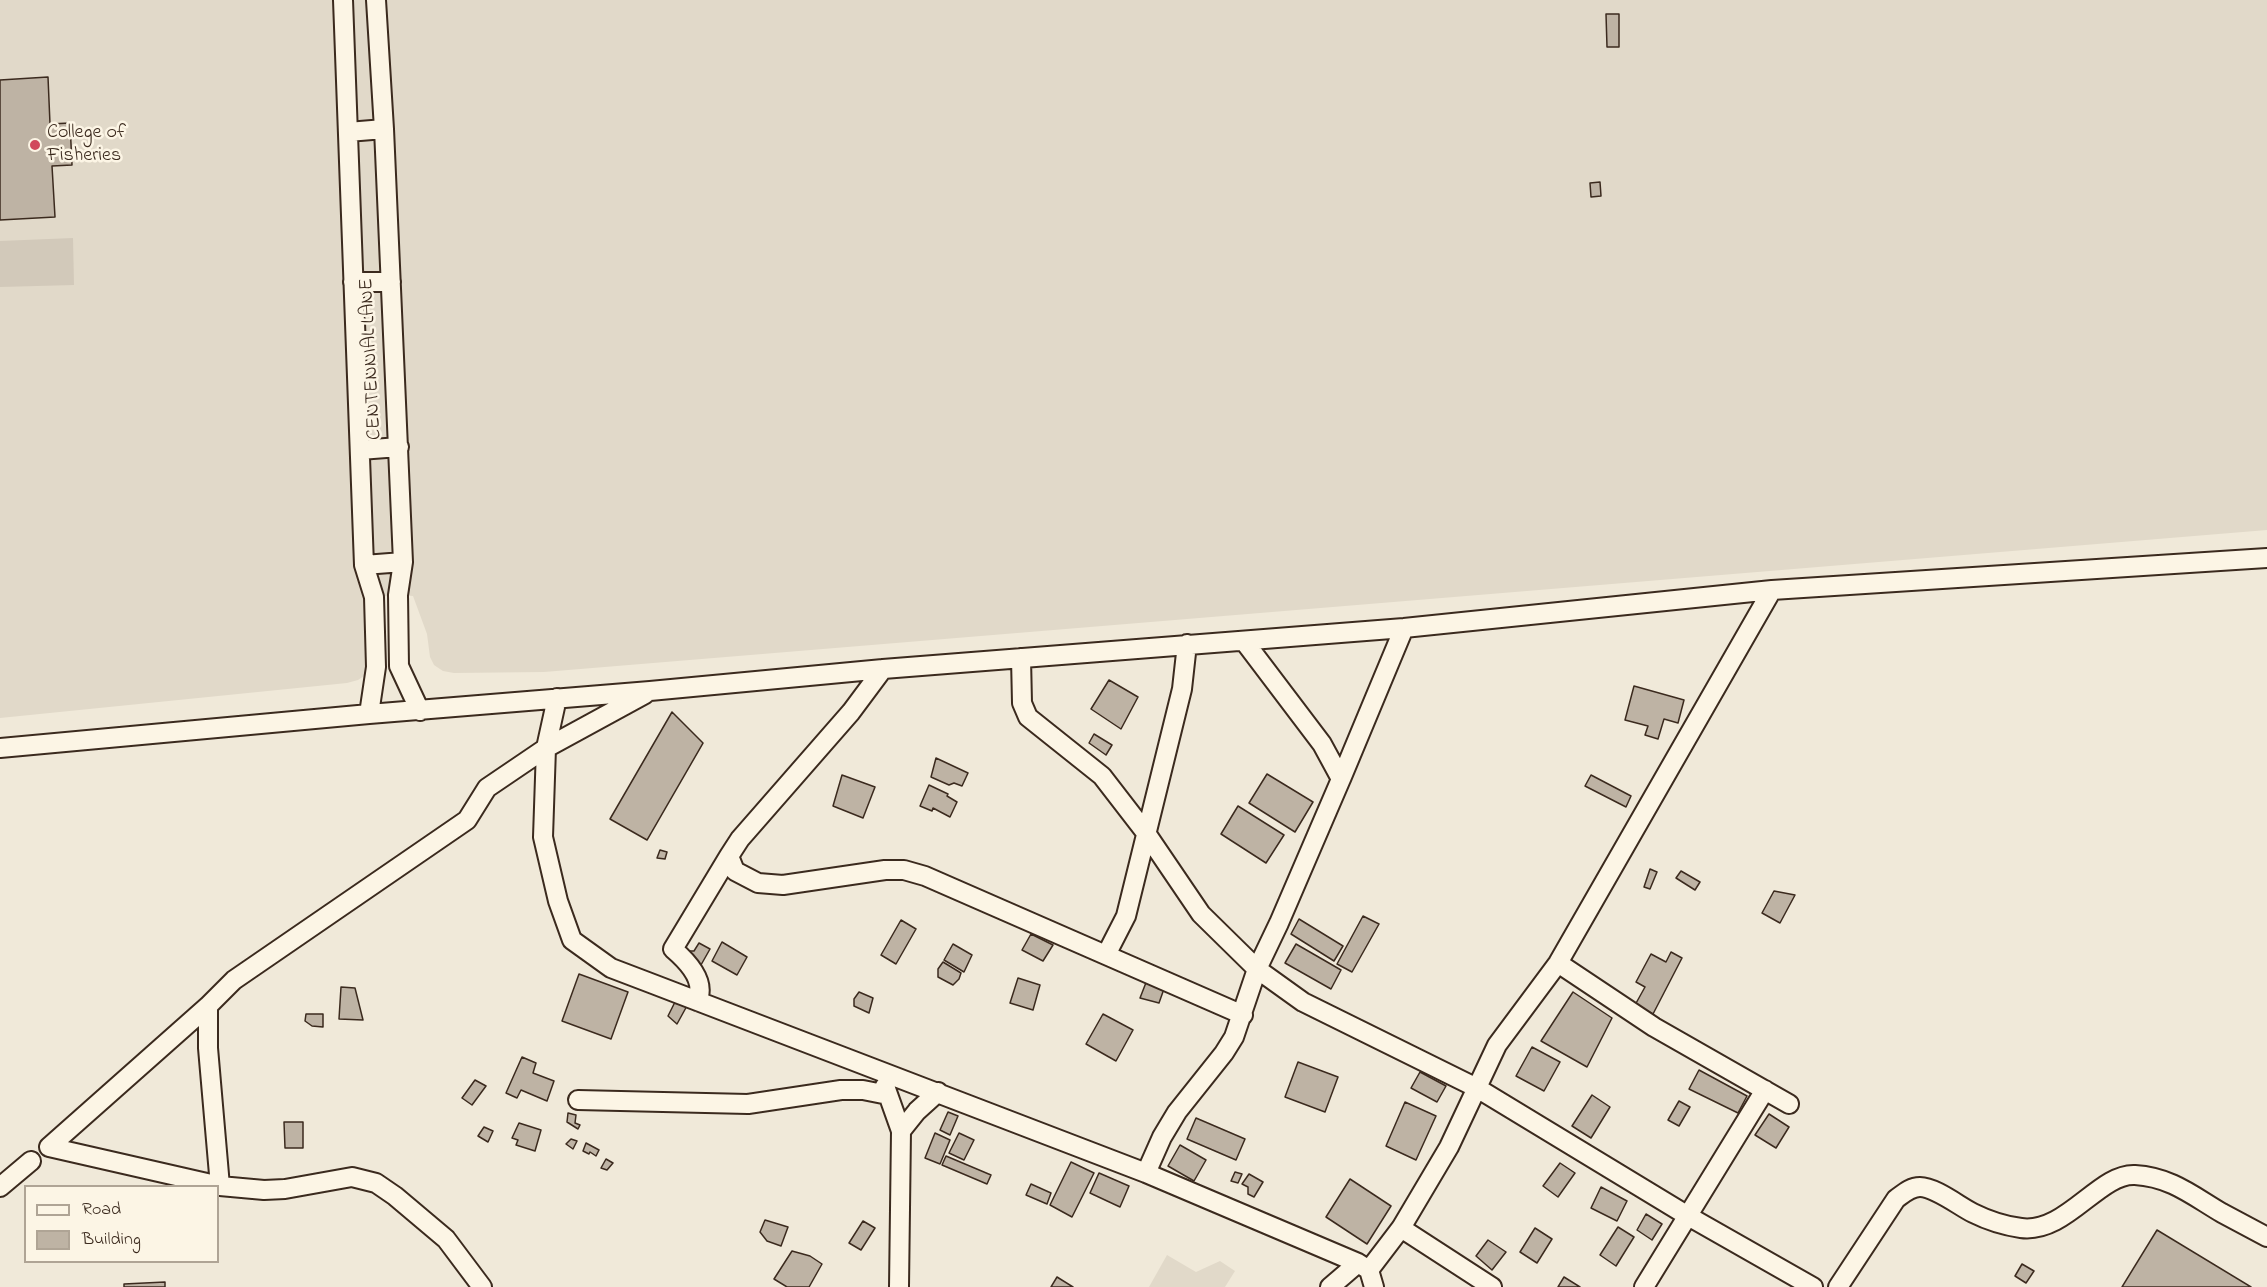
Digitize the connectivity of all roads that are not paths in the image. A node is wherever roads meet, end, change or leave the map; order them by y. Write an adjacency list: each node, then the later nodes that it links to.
1 (343, 0): 4 (street, CENTENNIAL LANE)
2 (376, 0): 3 (street, CENTENNIAL LANE)
3 (384, 129): 4 (street); 6 (street, CENTENNIAL LANE)
4 (348, 132): 5 (street, CENTENNIAL LANE)
5 (353, 282): 6 (street); 8 (street, CENTENNIAL LANE)
6 (391, 282): 7 (street, CENTENNIAL LANE)
7 (399, 447): 8 (street); 10 (street, CENTENNIAL LANE)
8 (360, 450): 11 (street, CENTENNIAL LANE)
9 (2267, 558): 12 (street)
10 (403, 562): 11 (street); 13 (street, CENTENNIAL LANE)
11 (364, 565): 14 (street, CENTENNIAL LANE)
12 (1772, 590): 15 (street); 32 (street)
13 (398, 625): 14 (street); 19 (street, CENTENNIAL LANE)
14 (374, 626): 20 (street, CENTENNIAL LANE)
15 (1404, 628): 16 (street); 28 (street)
16 (1244, 641): 17 (street); 28 (street)
17 (1187, 644): 18 (street); 29 (street)
18 (1022, 658): 21 (street); 29 (street)
19 (399, 666): 20 (street); 24 (street, CENTENNIAL LANE)
20 (376, 667): 25 (street, CENTENNIAL LANE)
21 (883, 669): 22 (street); 30 (street)
22 (650, 691): 23 (street); 27 (street)
23 (557, 698): 24 (street); 27 (street)
24 (420, 711): 25 (street)
25 (369, 714): 26 (street)
26 (0, 748)
27 (546, 748): 34 (street); 35 (street)
28 (1341, 779): 33 (street)
29 (1146, 833): 31 (street); 33 (street)
30 (729, 856): 31 (street); 34 (street)
31 (1106, 955): 36 (street)
32 (1558, 963): 38 (street); 39 (street)
33 (1257, 969): 36 (street); 38 (street)
34 (697, 1001): 37 (street)
35 (208, 1006): 47 (street); 48 (street)
36 (1243, 1015): 46 (street)
37 (879, 1070): 40 (street); 41 (street)
38 (1477, 1088): 50 (street); 51 (street)
39 (1765, 1090): 43 (street); 50 (street)
40 (938, 1092): 44 (street); 46 (street)
41 (888, 1095): 42 (street); 44 (street)
42 (578, 1100)
43 (1789, 1104)
44 (901, 1131): 55 (street)
45 (31, 1161): 49 (street)
46 (1146, 1173): 53 (street)
47 (216, 1185)
48 (220, 1186): 54 (street)
49 (0, 1187)
50 (1688, 1216): 58 (street); 59 (street)
51 (1401, 1228): 53 (street); 57 (street)
52 (2267, 1237): 60 (street)
53 (1369, 1278): 56 (street)
54 (482, 1287)
55 (899, 1287)
56 (1330, 1287)
57 (1492, 1287)
58 (1644, 1287)
59 (1813, 1287)
60 (1838, 1287)

